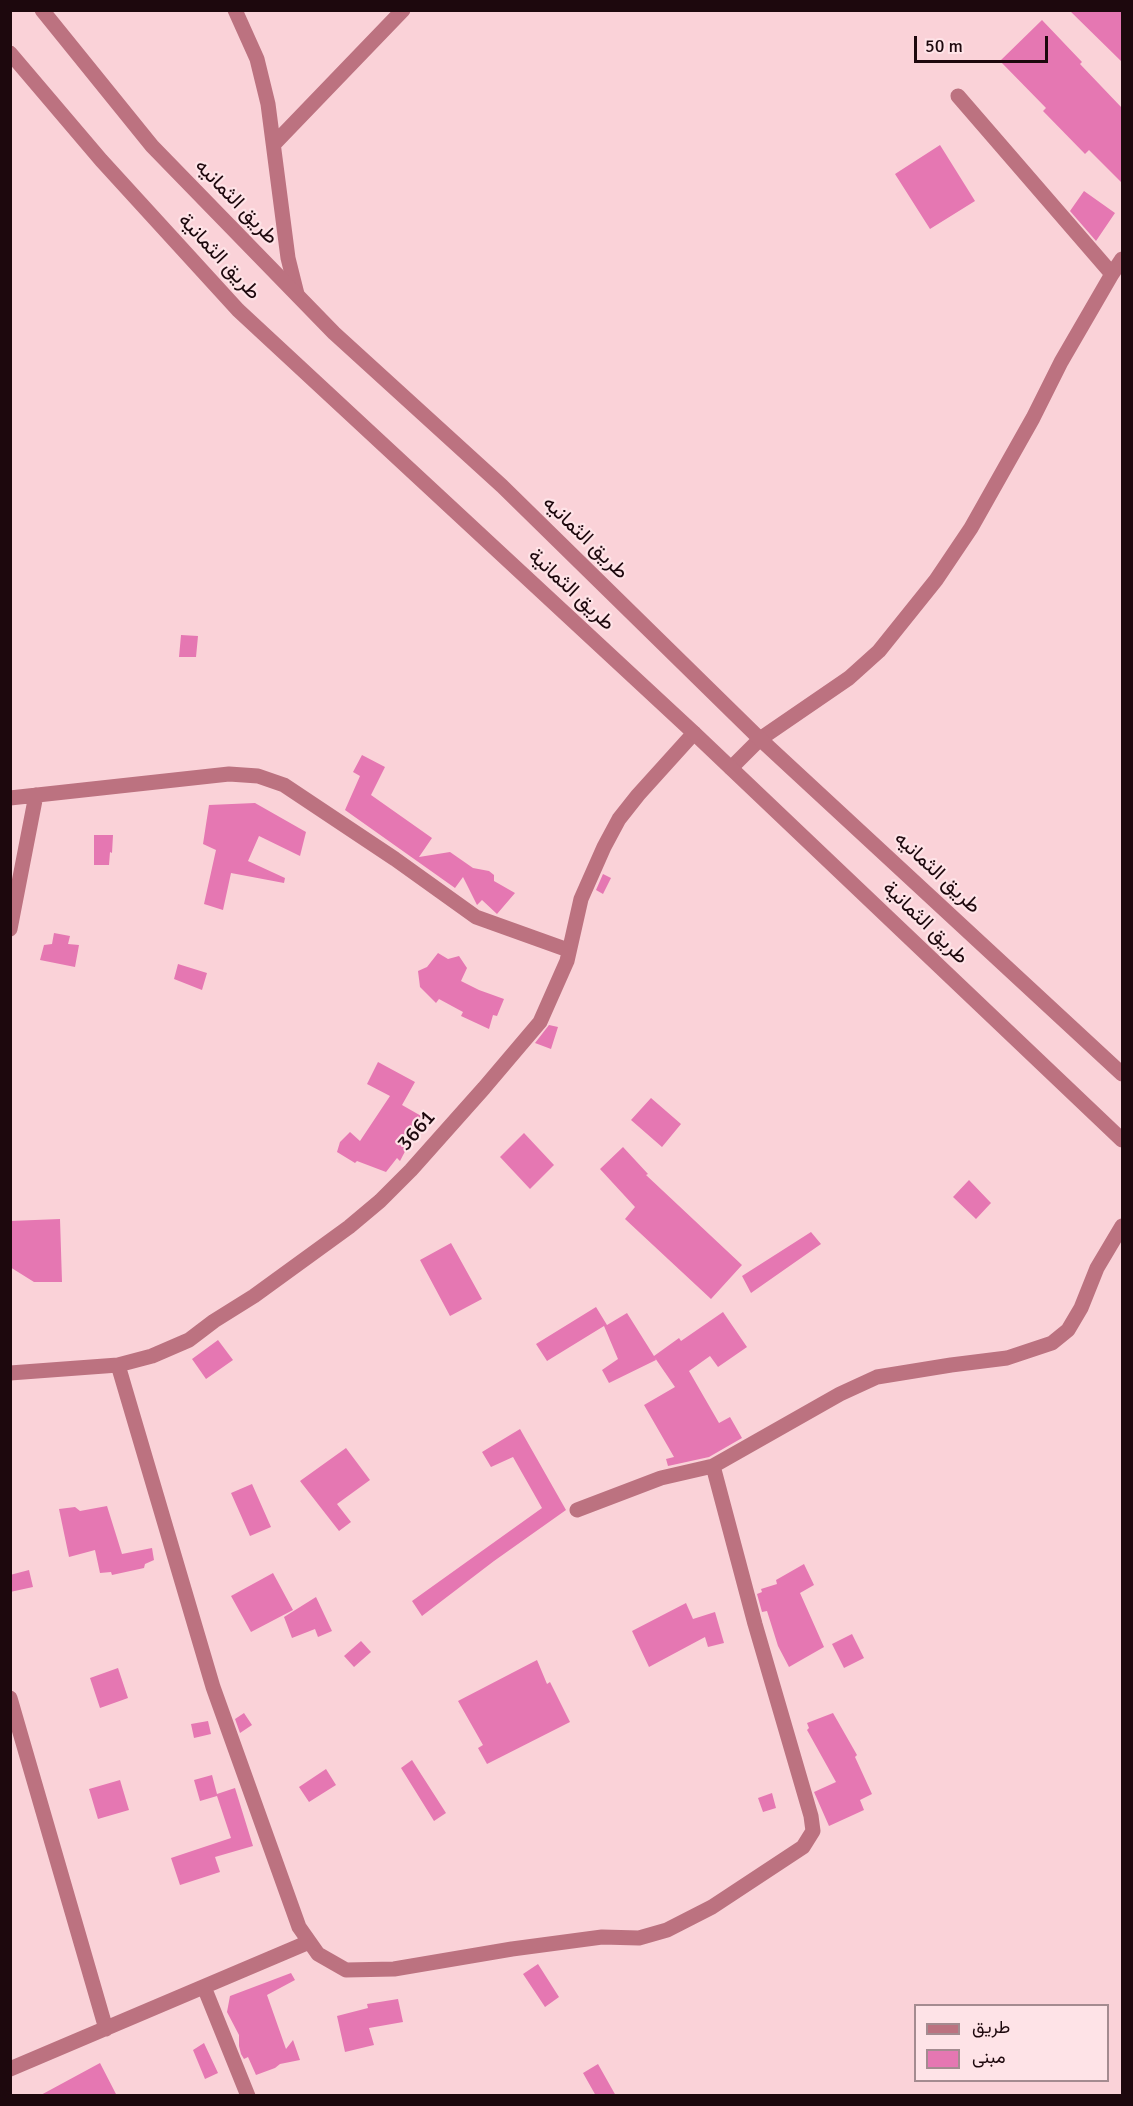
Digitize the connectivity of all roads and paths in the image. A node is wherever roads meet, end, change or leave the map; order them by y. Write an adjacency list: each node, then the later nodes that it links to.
1 (42, 10): 9 (street, طريق الثمانيه)
2 (235, 10): 6 (street)
3 (403, 10): 6 (street)
4 (10, 53): 10 (street, طريق الثمانية)
5 (958, 96): 8 (street)
6 (274, 144): 9 (street)
7 (1122, 260): 8 (street)
8 (1112, 274): 11 (street)
9 (297, 294): 11 (street, طريق الثمانيه)
10 (694, 733): 12 (street, طريق الثمانية); 16 (street, 3661)
11 (760, 739): 12 (street); 17 (street, طريق الثمانيه)
12 (731, 768): 18 (street, طريق الثمانية)
13 (36, 795): 14 (street); 15 (street); 16 (street)
14 (10, 798)
15 (10, 929)
16 (568, 950): 20 (street, 3661)
17 (1122, 1074)
18 (1122, 1140)
19 (1122, 1226): 22 (street)
20 (118, 1365): 21 (street, 3661); 25 (street)
21 (10, 1373)
22 (713, 1466): 23 (street); 25 (street)
23 (577, 1510)
24 (10, 1698): 27 (street)
25 (309, 1942): 26 (street)
26 (204, 1987): 27 (street); 29 (street)
27 (106, 2029): 28 (street)
28 (10, 2069)
29 (248, 2096)

